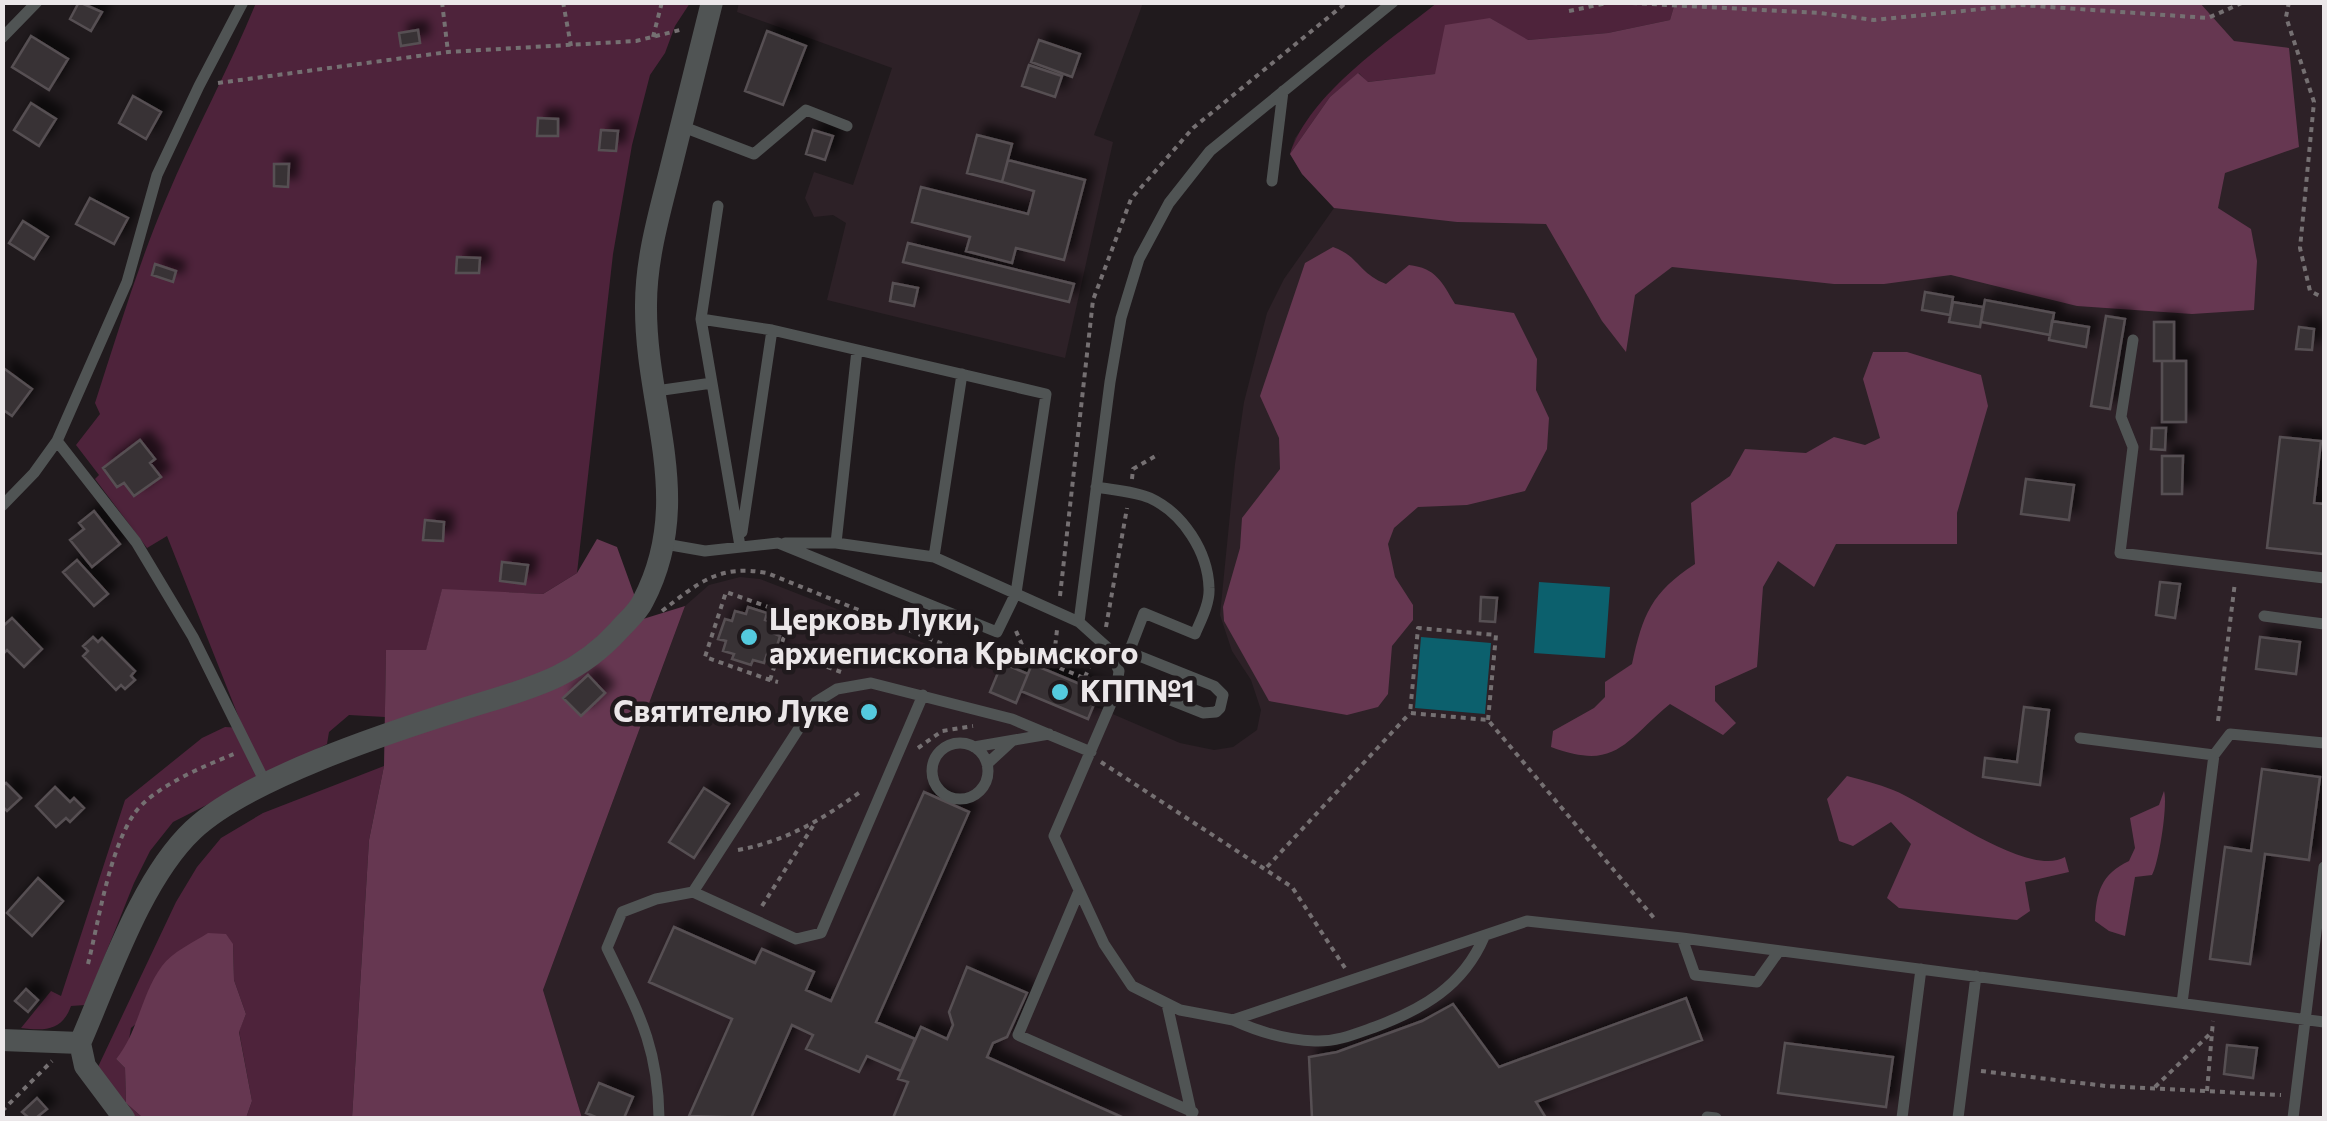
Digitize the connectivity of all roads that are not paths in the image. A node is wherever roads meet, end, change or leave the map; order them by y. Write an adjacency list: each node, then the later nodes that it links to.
1 (37, 2): 5 (lane)
2 (244, 2): 18 (lane)
3 (1393, 2): 6 (lane)
4 (710, 12): 7 (street)
5 (2, 38)
6 (1283, 91): 9 (lane); 19 (lane)
7 (681, 126): 8 (lane); 17 (street)
8 (847, 126)
9 (1272, 181)
10 (718, 206): 11 (lane)
11 (701, 319): 12 (lane); 16 (lane)
12 (772, 330): 14 (lane); 24 (lane)
13 (2133, 340): 26 (lane)
14 (858, 350): 15 (lane); 22 (lane)
15 (962, 374): 25 (lane); 27 (lane)
16 (712, 383): 17 (lane); 24 (lane)
17 (656, 391): 23 (street)
18 (57, 440): 20 (lane); 43 (lane)
19 (1096, 488): 29 (lane); 31 (lane)
20 (2, 506)
21 (778, 542): 22 (lane); 24 (lane); 27 (lane)
22 (836, 542): 25 (lane)
23 (665, 544): 24 (lane); 43 (street)
24 (740, 546)
25 (934, 557): 27 (lane)
26 (2324, 578)
27 (1016, 594): 29 (lane)
28 (2264, 616): 30 (lane)
29 (1079, 622): 32 (lane)
30 (2324, 624)
31 (1128, 652): 32 (lane); 33 (lane)
32 (1114, 660): 33 (lane)
33 (1118, 686): 40 (lane)
34 (923, 695): 35 (lane); 46 (lane); 46 (lane)
35 (1048, 734): 37 (lane); 40 (lane)
36 (2080, 738): 41 (lane)
37 (1012, 741): 39 (lane); 42 (lane)
38 (2324, 743): 41 (lane)
39 (974, 747): 42 (lane); 42 (lane)
40 (1090, 753): 45 (lane)
41 (2214, 755): 52 (lane)
42 (987, 764)
43 (266, 784): 58 (street)
44 (2324, 867): 55 (lane)
45 (1079, 890): 53 (lane); 59 (lane)
46 (693, 892): 62 (lane)
47 (1484, 937): 48 (lane); 54 (lane); 54 (lane)
48 (1676, 937): 49 (lane); 49 (lane)
49 (1780, 950): 50 (lane)
50 (1921, 969): 51 (lane); 64 (lane)
51 (1976, 976): 52 (lane); 65 (lane)
52 (2182, 1003): 55 (lane)
53 (1167, 1004): 54 (lane); 59 (lane)
54 (1233, 1020)
55 (2305, 1020): 56 (lane); 66 (lane)
56 (2324, 1022)
57 (2, 1040): 58 (street)
58 (80, 1043): 61 (street)
59 (1192, 1115)
60 (1707, 1117): 63 (lane)
61 (124, 1118)
62 (659, 1118)
63 (1716, 1118)
64 (1902, 1118)
65 (1958, 1118)
66 (2293, 1118)

